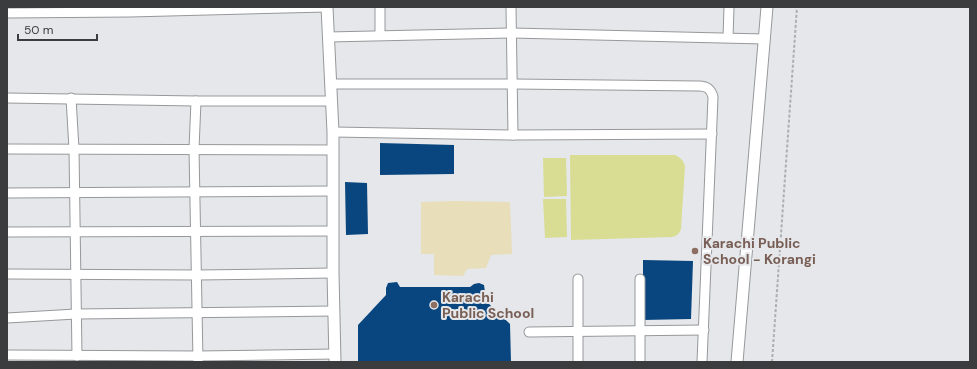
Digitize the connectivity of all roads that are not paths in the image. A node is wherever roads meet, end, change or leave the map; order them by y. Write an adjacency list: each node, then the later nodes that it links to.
1 (327, 7): 6 (street); 10 (street)
2 (380, 7): 9 (street)
3 (511, 7): 8 (street)
4 (729, 7): 11 (street)
5 (767, 7): 12 (street)
6 (130, 9): 7 (street)
7 (7, 13)
8 (512, 33): 9 (street); 11 (street); 14 (street)
9 (380, 35): 10 (street)
10 (328, 37): 13 (street)
11 (728, 37): 12 (street)
12 (765, 39): 55 (street)
13 (330, 84): 14 (street); 18 (street)
14 (513, 84): 20 (street); 21 (street)
15 (7, 98): 16 (street)
16 (71, 98): 17 (street); 23 (street)
17 (196, 101): 18 (street); 24 (street)
18 (331, 101): 19 (street)
19 (333, 132): 21 (street); 25 (street)
20 (712, 134): 21 (street); 44 (street)
21 (513, 135)
22 (7, 149): 23 (street)
23 (74, 149): 24 (street); 28 (street)
24 (194, 149): 25 (street); 29 (street)
25 (333, 150): 26 (street)
26 (333, 191): 29 (street); 33 (street)
27 (7, 193): 28 (street)
28 (75, 193): 29 (street); 31 (street)
29 (195, 193): 32 (street)
30 (7, 232): 31 (street)
31 (75, 232): 32 (street); 36 (street)
32 (196, 232): 33 (street); 37 (street)
33 (333, 232): 34 (street)
34 (333, 273): 37 (street); 40 (street)
35 (7, 274): 36 (street)
36 (76, 275): 37 (street); 42 (street)
37 (197, 275): 41 (street)
38 (578, 279): 45 (street)
39 (640, 279): 46 (street)
40 (334, 311): 41 (street); 50 (street)
41 (197, 313): 42 (street); 51 (street)
42 (76, 314): 43 (street); 49 (street)
43 (7, 318)
44 (704, 330): 46 (street); 54 (street)
45 (578, 331): 46 (street); 47 (street); 52 (street)
46 (640, 331): 53 (street)
47 (529, 332)
48 (7, 355): 49 (street)
49 (77, 356): 51 (street)
50 (335, 358): 51 (street)
51 (198, 359)
52 (578, 362)
53 (640, 362)
54 (702, 362)
55 (737, 362)

